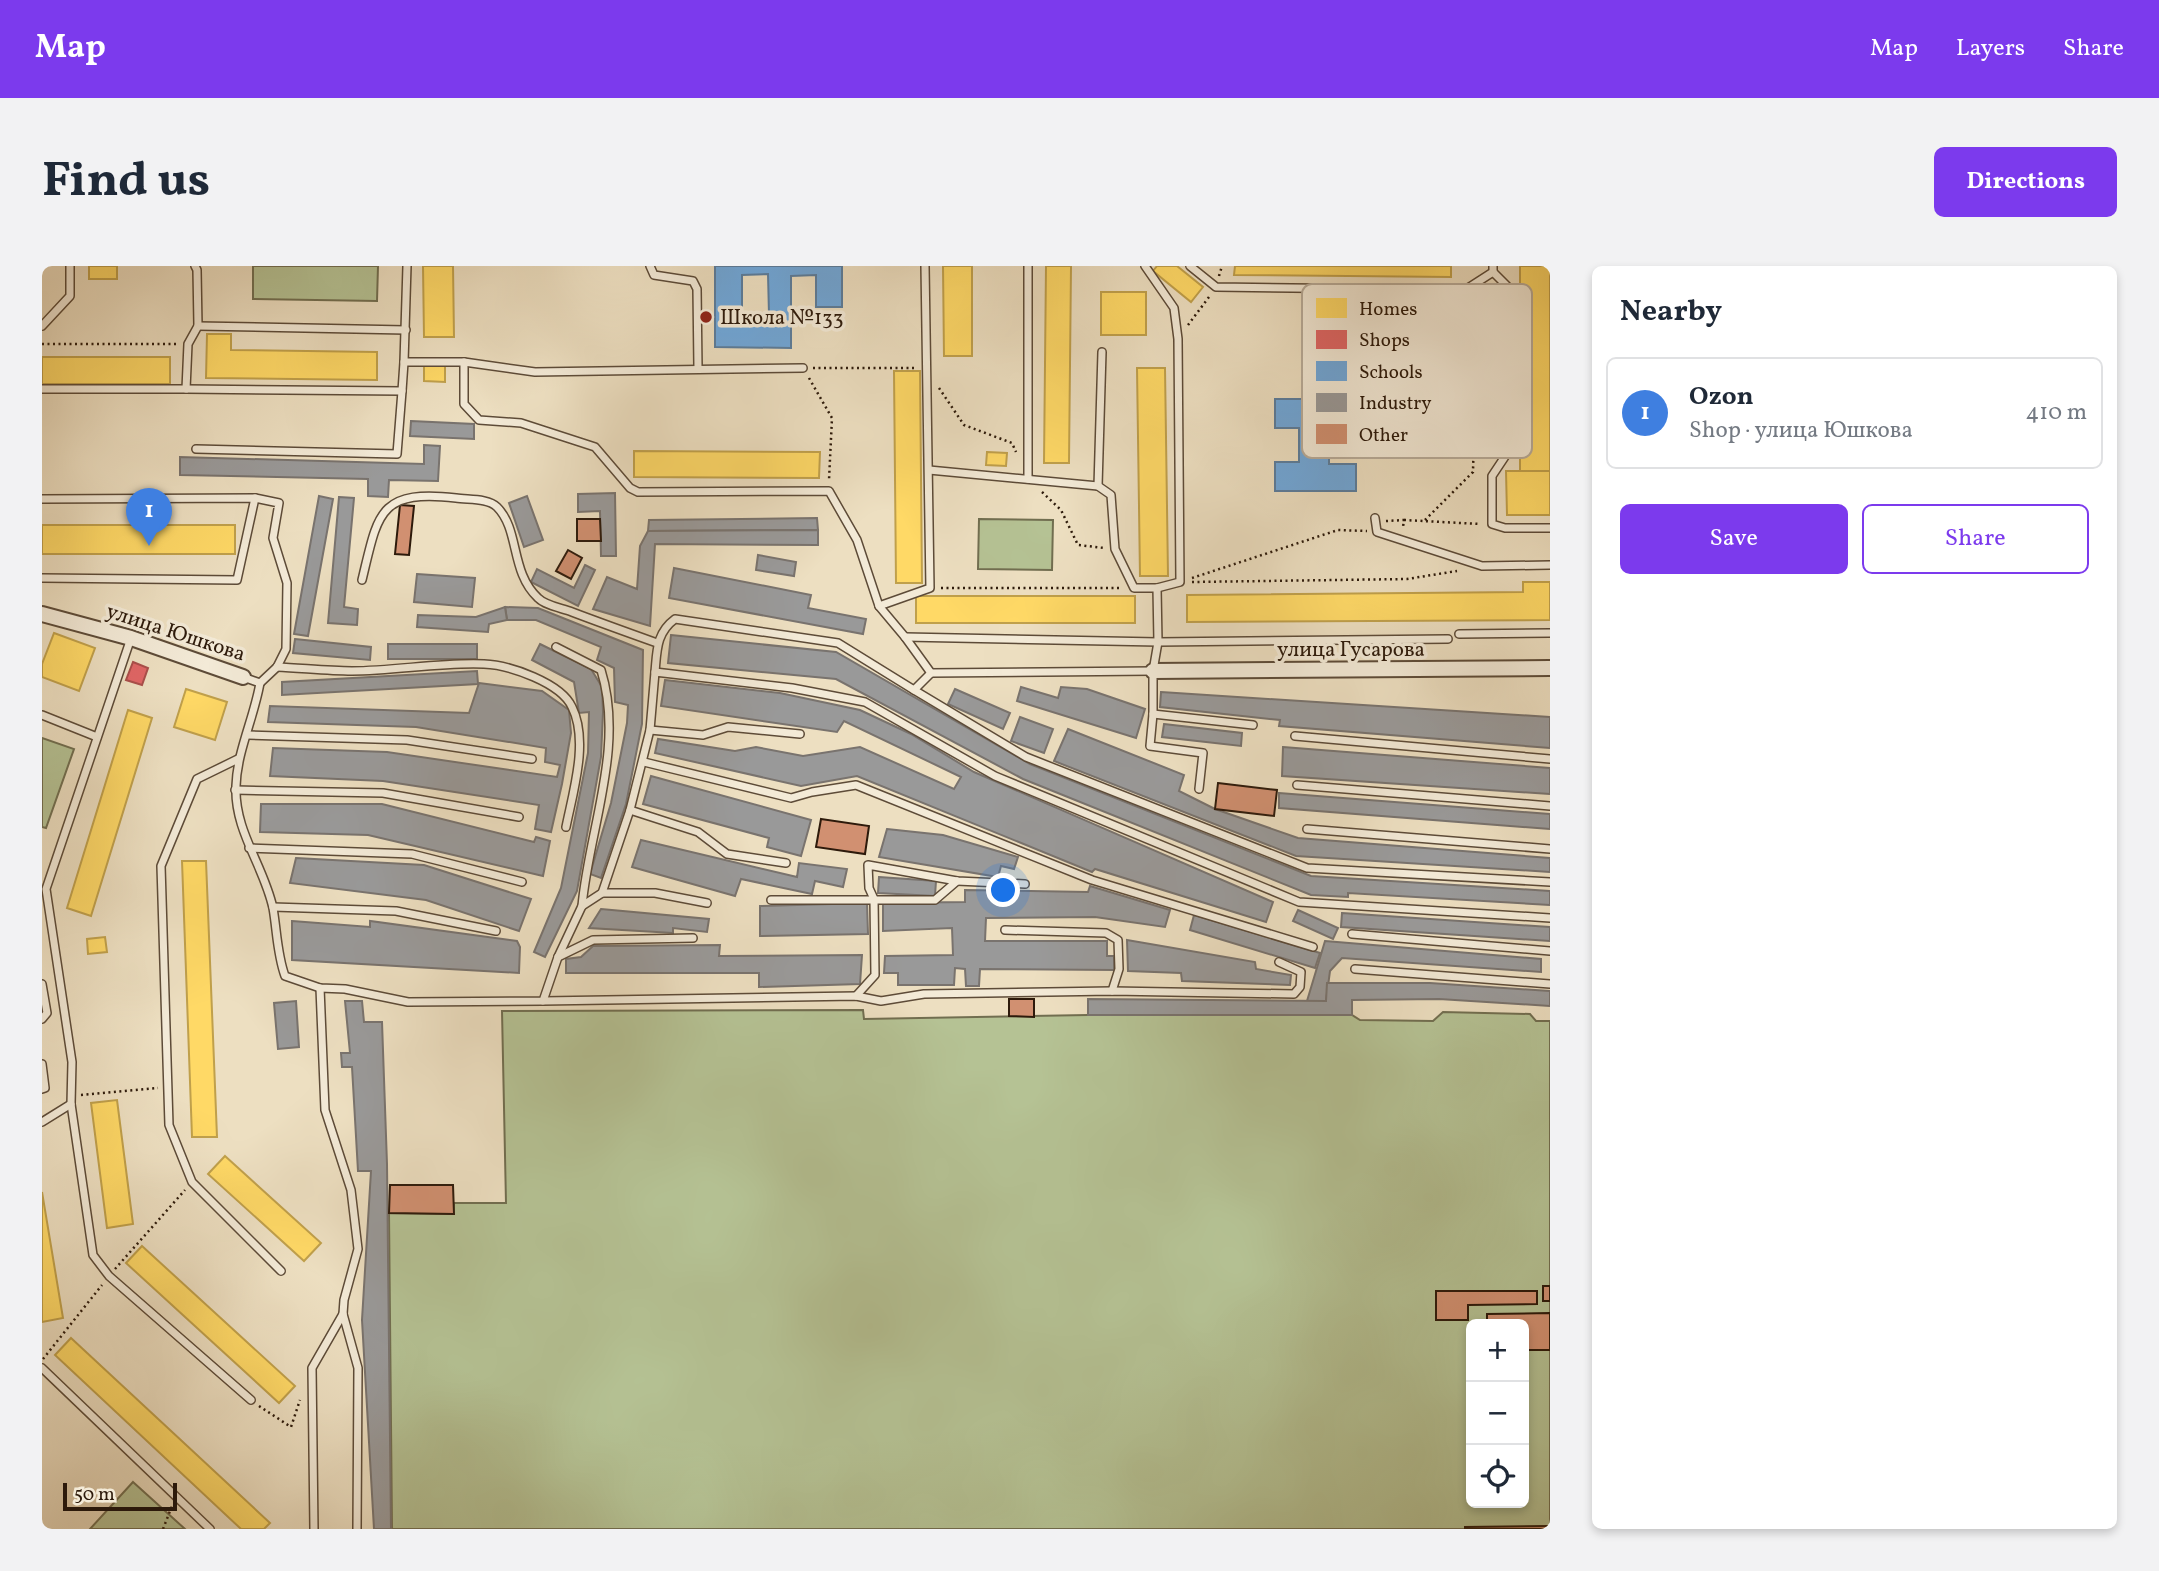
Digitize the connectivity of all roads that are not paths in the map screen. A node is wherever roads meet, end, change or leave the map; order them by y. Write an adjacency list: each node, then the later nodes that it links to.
1 (70, 266): 13 (lane)
2 (195, 266): 14 (lane)
3 (407, 266): 15 (lane)
4 (650, 266): 20 (lane)
5 (925, 266): 26 (lane)
6 (1028, 266): 27 (lane)
7 (1146, 266): 36 (lane)
8 (1190, 266): 12 (lane)
9 (1493, 269): 10 (lane); 11 (lane)
10 (1473, 284)
11 (1506, 284)
12 (1302, 288)
13 (42, 326)
14 (198, 326): 15 (lane); 22 (lane)
15 (406, 330): 17 (lane)
16 (1102, 352): 28 (lane)
17 (404, 362): 18 (lane); 23 (lane)
18 (464, 362): 20 (lane); 37 (lane)
19 (803, 368): 20 (lane)
20 (698, 369)
21 (42, 389): 22 (lane)
22 (186, 389): 23 (lane)
23 (402, 391): 24 (lane)
24 (197, 449)
25 (1504, 458): 32 (lane)
26 (929, 470): 27 (lane); 37 (lane)
27 (1028, 479): 28 (lane)
28 (1098, 486): 36 (lane)
29 (255, 498): 30 (lane); 34 (lane); 47 (lane)
30 (42, 499)
31 (1375, 518): 33 (lane)
32 (1550, 528)
33 (1550, 565)
34 (42, 578)
35 (362, 580): 45 (lane)
36 (1157, 588): 44 (lane)
37 (879, 606): 41 (lane)
38 (42, 614): 42 (street, улица Юшкова)
39 (1550, 633): 40 (lane)
40 (1458, 634)
41 (905, 637): 44 (lane); 51 (lane)
42 (131, 638): 52 (street, улица Юшкова); 62 (lane)
43 (1448, 639): 44 (lane)
44 (1158, 642): 49 (lane)
45 (657, 643): 50 (lane); 54 (lane)
46 (556, 647): 86 (lane)
47 (277, 667): 53 (lane); 73 (lane)
48 (1550, 668): 49 (street, улица Гусарова)
49 (1153, 671): 51 (lane); 55 (lane)
50 (655, 672): 58 (lane); 88 (lane)
51 (931, 673): 54 (lane)
52 (243, 677): 53 (lane, улица Юшкова)
53 (260, 682): 60 (lane, улица Юшкова)
54 (914, 690): 80 (lane)
55 (1153, 714): 57 (lane); 68 (lane)
56 (42, 715): 62 (lane)
57 (1252, 724)
58 (650, 730): 59 (lane); 66 (lane)
59 (800, 734)
60 (248, 735): 63 (lane, улица Юшкова); 64 (lane)
61 (1295, 736): 65 (lane)
62 (97, 737): 107 (lane)
63 (238, 759): 69 (lane, улица Юшкова); 109 (lane)
64 (532, 759)
65 (1550, 759)
66 (644, 762): 71 (lane); 93 (lane)
67 (1297, 785): 70 (lane)
68 (1199, 789)
69 (235, 790): 72 (lane); 75 (lane, улица Юшкова)
70 (1550, 806)
71 (630, 810): 77 (lane); 82 (lane)
72 (519, 817)
73 (566, 827)
74 (1307, 829): 76 (lane)
75 (249, 848): 79 (lane); 87 (lane, улица Юшкова)
76 (1550, 849)
77 (786, 863)
78 (957, 881): 81 (lane); 83 (lane); 83 (lane)
79 (523, 882)
80 (1550, 882)
81 (1025, 884)
82 (601, 893): 85 (lane); 86 (lane)
83 (874, 899): 84 (lane); 102 (lane)
84 (771, 900)
85 (707, 903)
86 (582, 906): 95 (lane)
87 (273, 907): 90 (lane); 100 (lane, улица Юшкова)
88 (1550, 918)
89 (1005, 930): 101 (lane)
90 (496, 931)
91 (1352, 934): 94 (lane)
92 (693, 938): 95 (lane)
93 (1313, 947)
94 (1550, 951)
95 (558, 957): 103 (lane)
96 (1279, 962): 101 (lane)
97 (1355, 969): 99 (lane)
98 (42, 984): 104 (lane)
99 (1550, 985)
100 (320, 988): 103 (lane); 110 (lane)
101 (1112, 991): 102 (lane)
102 (856, 996): 103 (lane)
103 (543, 1001)
104 (42, 1019)
105 (42, 1065): 106 (lane)
106 (42, 1088)
107 (71, 1100): 108 (lane); 112 (lane)
108 (42, 1122)
109 (281, 1271)
110 (343, 1314): 114 (lane); 115 (lane)
111 (42, 1368): 113 (lane)
112 (251, 1400)
113 (210, 1529)
114 (314, 1529)
115 (357, 1529)

